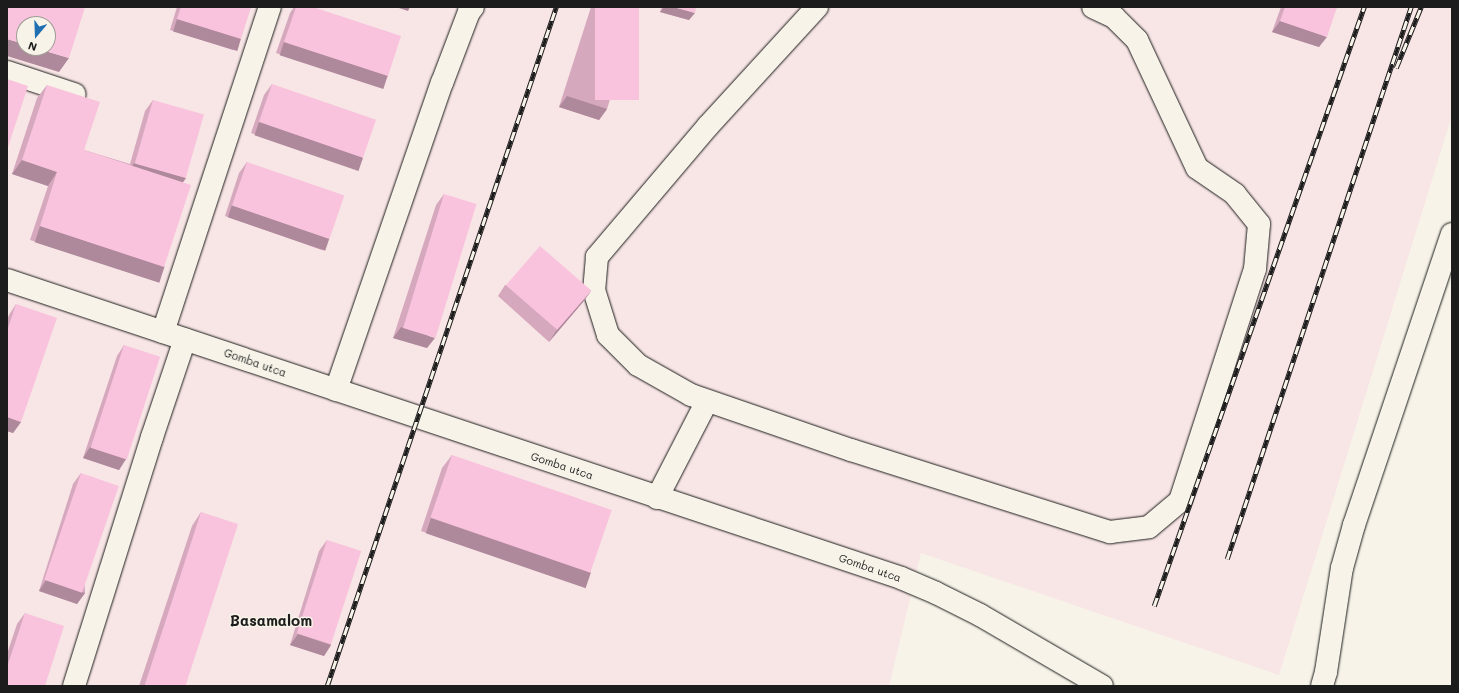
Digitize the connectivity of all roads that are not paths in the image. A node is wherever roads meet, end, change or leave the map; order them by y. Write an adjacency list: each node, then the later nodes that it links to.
1 (270, 7): 9 (street)
2 (473, 7): 11 (street)
3 (818, 7): 12 (street)
4 (1093, 7): 12 (street)
5 (7, 72): 6 (street)
6 (84, 97)
7 (1452, 234): 16 (street)
8 (7, 280): 9 (street, Gomba utca)
9 (163, 332): 10 (street, Gomba utca)
10 (185, 339): 11 (street, Gomba utca); 14 (street)
11 (336, 390): 13 (street, Gomba utca)
12 (707, 401): 13 (street)
13 (658, 498): 15 (street, Gomba utca)
14 (74, 686)
15 (1102, 686)
16 (1322, 686)

